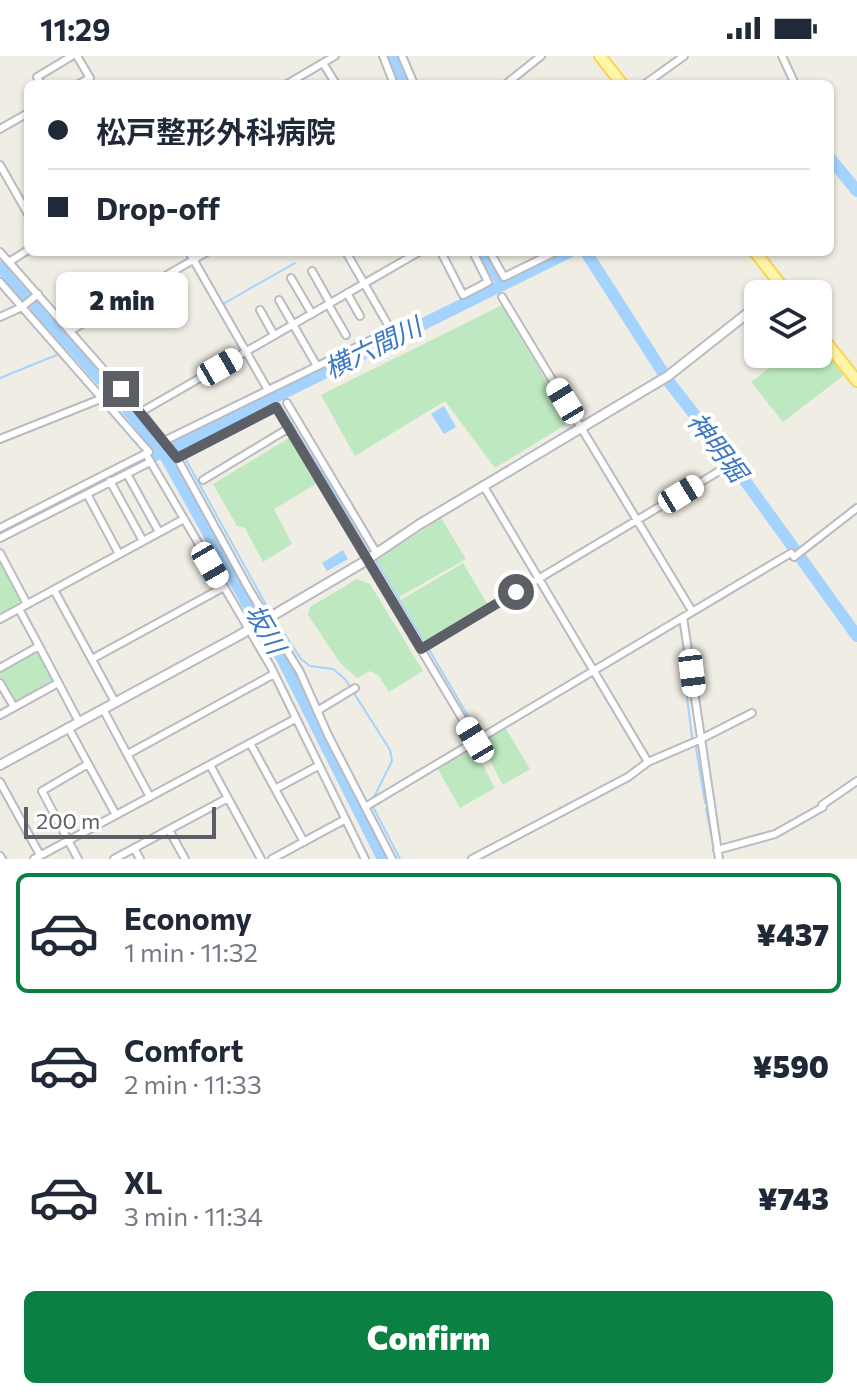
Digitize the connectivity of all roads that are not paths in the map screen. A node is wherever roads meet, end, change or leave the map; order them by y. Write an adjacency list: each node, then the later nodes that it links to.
1 (75, 56): 11 (street); 12 (street)
2 (335, 56): 9 (street)
3 (383, 56): 16 (street)
4 (402, 56): 17 (street)
5 (541, 56): 18 (street)
6 (600, 56): 19 (main road)
7 (684, 56): 20 (street)
8 (782, 56): 21 (street)
9 (323, 63): 10 (street); 15 (street)
10 (303, 74): 13 (street); 14 (street)
11 (39, 80)
12 (91, 80)
13 (293, 80)
14 (307, 80)
15 (334, 80)
16 (392, 80)
17 (412, 80)
18 (511, 80)
19 (619, 80)
20 (651, 80)
21 (793, 80)
22 (24, 115): 23 (street)
23 (0, 129)
24 (0, 165): 25 (street)
25 (24, 207)
26 (0, 252): 38 (street)
27 (24, 253): 38 (street)
28 (191, 256): 37 (street)
29 (200, 256): 37 (street)
30 (348, 256): 43 (street)
31 (412, 256): 43 (street)
32 (443, 256): 33 (street)
33 (475, 256)
34 (492, 256): 35 (street)
35 (547, 256)
36 (758, 256): 41 (main road)
37 (193, 260): 58 (street); 62 (street)
38 (9, 262): 45 (street)
39 (312, 271): 48 (street)
40 (291, 278): 51 (street)
41 (777, 280)
42 (0, 282): 49 (street)
43 (365, 283): 44 (street); 57 (street)
44 (347, 293): 48 (street); 52 (street)
45 (37, 295): 49 (street); 58 (street)
46 (502, 297): 69 (street)
47 (279, 300): 56 (street)
48 (329, 304): 51 (street); 60 (street)
49 (24, 306): 54 (street); 66 (street)
50 (260, 310): 59 (street)
51 (312, 314): 56 (street)
52 (360, 316)
53 (744, 316): 69 (street)
54 (0, 317)
55 (410, 321): 57 (street)
56 (294, 324): 59 (street); 63 (street)
57 (391, 330): 63 (street)
58 (70, 331): 68 (street)
59 (274, 335): 62 (street)
60 (346, 335)
61 (832, 350): 64 (main road)
62 (246, 352): 65 (street); 68 (street)
63 (317, 366): 65 (street)
64 (857, 381)
65 (268, 390): 72 (street)
66 (103, 398): 71 (street); 74 (street)
67 (287, 403): 75 (street)
68 (141, 412): 72 (street)
69 (581, 427): 82 (street); 86 (street)
70 (289, 428): 73 (street); 76 (street); 80 (street)
71 (0, 439)
72 (165, 442): 73 (street)
73 (175, 456): 103 (street)
74 (148, 458): 78 (street); 79 (street); 85 (street)
75 (321, 460): 76 (street); 91 (street)
76 (312, 465): 94 (street)
77 (726, 467): 86 (street)
78 (107, 474): 81 (street); 87 (street)
79 (127, 474): 81 (street); 88 (street)
80 (203, 480)
81 (111, 482): 83 (street); 90 (street)
82 (483, 485): 91 (street); 95 (street)
83 (87, 494): 89 (street); 93 (street)
84 (857, 508): 100 (street)
85 (182, 520): 88 (street); 96 (street)
86 (637, 520): 95 (street); 100 (street)
87 (0, 528)
88 (159, 532): 90 (street)
89 (0, 538)
90 (143, 541): 93 (street)
91 (376, 552): 94 (street)
92 (0, 553): 98 (street)
93 (119, 554): 97 (street)
94 (367, 559): 103 (street); 106 (street)
95 (539, 578): 106 (street); 109 (street)
96 (222, 588): 104 (street); 107 (street)
97 (54, 590): 98 (street); 107 (street)
98 (27, 604): 99 (street)
99 (19, 609): 102 (street); 105 (street)
100 (692, 611): 101 (street)
101 (683, 617): 109 (street); 124 (street)
102 (0, 619)
103 (267, 619): 104 (street); 117 (street)
104 (251, 628): 110 (street); 114 (street)
105 (39, 646): 108 (street); 112 (street)
106 (421, 649): 123 (street)
107 (92, 659): 114 (street)
108 (0, 668)
109 (594, 670): 123 (street); 127 (street)
110 (274, 674): 120 (street); 126 (street)
111 (0, 683): 115 (street)
112 (58, 683): 115 (street); 121 (street)
113 (355, 688): 117 (street)
114 (115, 702): 116 (street)
115 (14, 707): 119 (street)
116 (103, 709): 121 (street); 126 (street)
117 (317, 711): 137 (street)
118 (752, 713): 124 (street)
119 (0, 715)
120 (295, 719): 125 (street); 131 (street)
121 (79, 722): 122 (street)
122 (68, 727): 128 (street); 129 (street)
123 (475, 740): 137 (street)
124 (699, 740): 127 (street); 144 (street)
125 (250, 743): 130 (street); 134 (street)
126 (128, 754): 135 (street)
127 (648, 762): 155 (street)
128 (88, 764): 138 (street); 141 (street)
129 (0, 765)
130 (210, 765): 135 (street); 136 (street)
131 (318, 766): 134 (street); 139 (street)
132 (857, 781): 144 (street)
133 (0, 782): 146 (street)
134 (275, 789): 142 (street)
135 (150, 797): 138 (street)
136 (228, 798): 140 (street); 151 (street)
137 (369, 804): 154 (street)
138 (116, 815): 141 (street)
139 (344, 820): 142 (street); 145 (street)
140 (169, 830): 143 (street); 150 (street)
141 (68, 841): 146 (street); 147 (street)
142 (304, 842): 152 (street)
143 (134, 848): 148 (street); 149 (street)
144 (717, 850): 156 (street)
145 (363, 856): 153 (street)
146 (37, 857)
147 (78, 859)
148 (114, 859)
149 (140, 859)
150 (185, 859)
151 (261, 859)
152 (272, 859)
153 (351, 859)
154 (392, 859)
155 (472, 859)
156 (719, 859)

